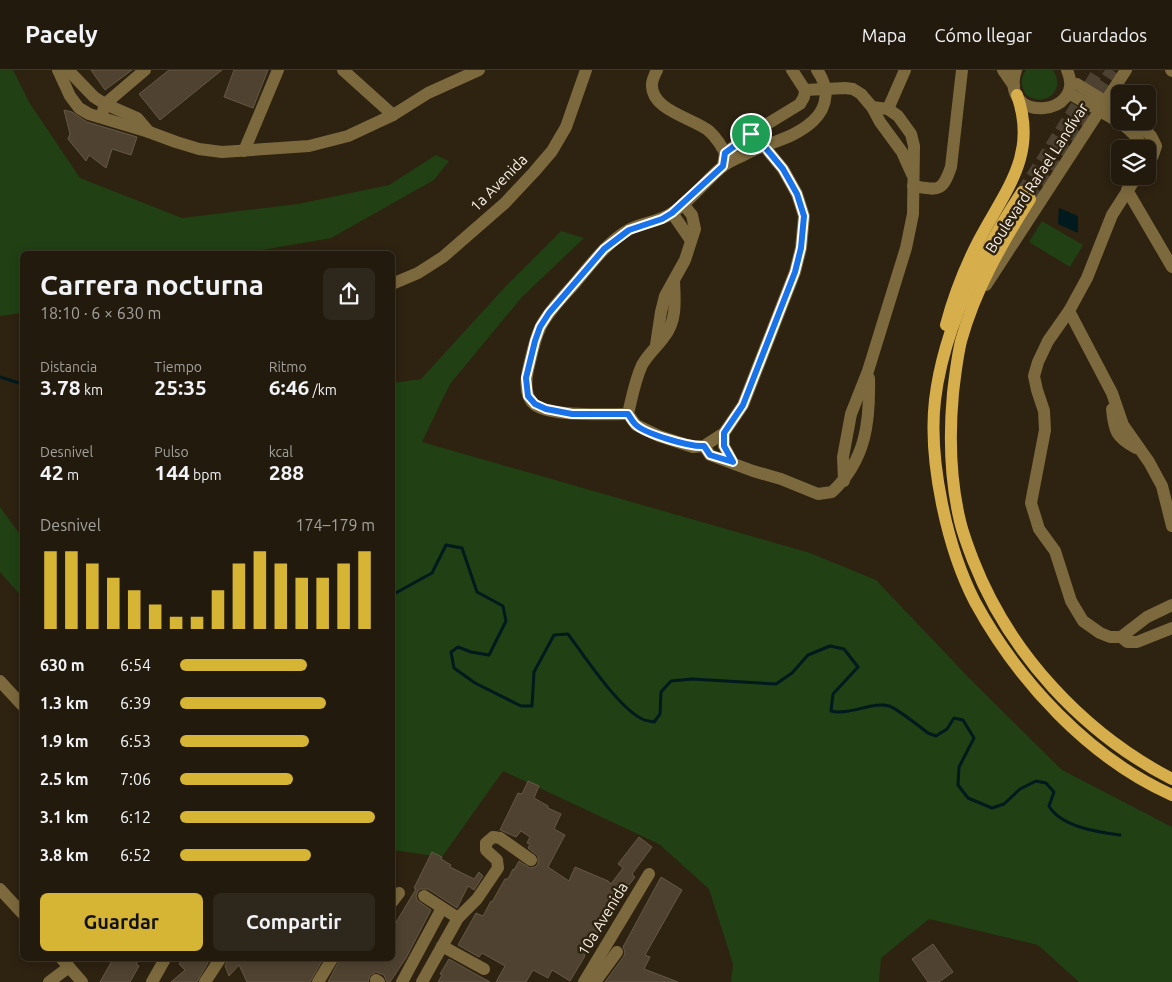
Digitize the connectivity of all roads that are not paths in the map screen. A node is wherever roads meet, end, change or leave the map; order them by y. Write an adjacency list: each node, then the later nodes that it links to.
1 (58, 70): 26 (street)
2 (68, 70): 20 (street)
3 (145, 70): 20 (street)
4 (278, 70): 33 (street)
5 (343, 70): 25 (street)
6 (479, 70): 25 (street)
7 (586, 70): 42 (street, 1a Avenida)
8 (657, 70): 34 (street)
9 (792, 70): 18 (street)
10 (817, 70): 17 (street)
11 (905, 70): 24 (street)
12 (962, 70): 35 (street)
13 (1003, 70): 19 (street)
14 (1016, 70): 19 (street)
15 (1126, 70): 21 (street, Boulevard Rafael Landívar)
16 (1070, 85): 19 (street); 21 (street, bridge)
17 (826, 88): 18 (street); 22 (street); 32 (street)
18 (805, 90): 29 (street)
19 (1015, 90): 45 (main road)
20 (105, 104): 26 (street); 28 (street)
21 (1102, 106): 23 (street); 30 (street); 43 (street, Boulevard Rafael Landívar)
22 (872, 107): 24 (street); 35 (street)
23 (1111, 108)
24 (888, 109): 35 (street)
25 (393, 115): 33 (street)
26 (101, 119): 28 (street)
27 (1145, 130): 31 (street)
28 (150, 132): 33 (street)
29 (751, 134): 32 (street); 34 (street)
30 (1138, 140)
31 (1153, 140)
32 (764, 146): 34 (street); 48 (street)
33 (244, 151)
34 (726, 161): 38 (street)
35 (913, 181): 46 (street)
36 (1131, 185): 37 (street)
37 (1127, 190): 41 (street); 44 (street)
38 (683, 204): 39 (street); 40 (street)
39 (672, 213): 40 (street); 47 (street)
40 (690, 239): 47 (street)
41 (1172, 267)
42 (395, 283)
43 (974, 304): 45 (main road, Boulevard Rafael Landívar); 58 (main road, Boulevard Rafael Landívar)
44 (1069, 311): 52 (street); 55 (street)
45 (942, 359): 59 (main road, Boulevard Rafael Landívar)
46 (868, 370): 51 (street); 51 (street)
47 (628, 414): 49 (street)
48 (724, 433): 49 (street); 50 (street)
49 (704, 446): 50 (street)
50 (733, 462): 51 (street)
51 (844, 482)
52 (1172, 526)
53 (1172, 605): 55 (street)
54 (1172, 628): 55 (street)
55 (1121, 637)
56 (0, 680): 57 (street)
57 (20, 703)
58 (1172, 779)
59 (1172, 795)
60 (531, 860): 66 (street)
61 (649, 874): 81 (street, 10a Avenida)
62 (0, 889): 65 (street)
63 (424, 896): 64 (street)
64 (442, 908): 66 (street); 79 (street)
65 (20, 911)
66 (458, 918): 67 (street)
67 (442, 946): 73 (street); 80 (street)
68 (617, 952): 82 (street)
69 (164, 961): 76 (street)
70 (219, 961): 77 (street)
71 (331, 961): 78 (street)
72 (65, 963): 74 (street); 75 (street)
73 (484, 970)
74 (49, 982)
75 (82, 982)
76 (152, 982)
77 (205, 982)
78 (318, 982)
79 (402, 982)
80 (422, 982)
81 (584, 982)
82 (595, 982)

